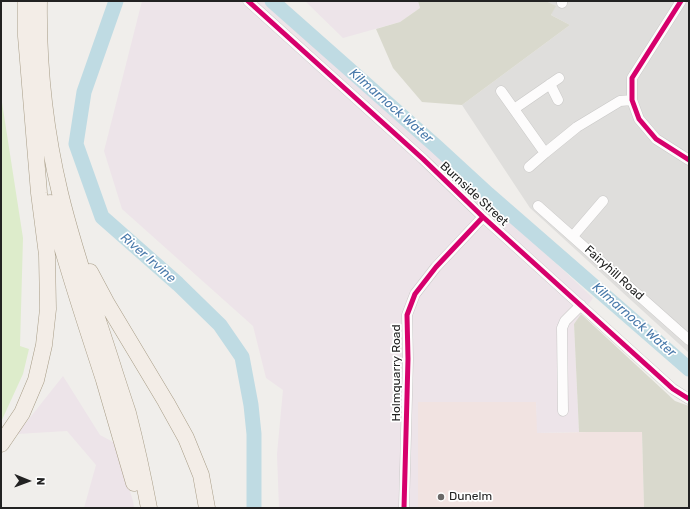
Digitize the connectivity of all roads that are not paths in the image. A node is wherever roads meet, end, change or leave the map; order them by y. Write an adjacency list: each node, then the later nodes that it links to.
1 (26, 1): 8 (main road)
2 (38, 1): 13 (main road)
3 (248, 1): 16 (street, Burnside Street)
4 (681, 1): 7 (street)
5 (501, 91): 9 (street)
6 (558, 100): 9 (street)
7 (632, 100): 10 (street); 11 (street)
8 (32, 108): 22 (main road); 23 (main road)
9 (514, 108): 10 (street)
10 (545, 152): 12 (street)
11 (689, 160)
12 (529, 167)
13 (60, 194): 24 (main road); 25 (main road)
14 (603, 201): 17 (street)
15 (538, 206): 17 (street, Fairyhill Road)
16 (483, 216): 18 (street, Burnside Street); 26 (street, Holmquarry Road)
17 (573, 236): 19 (street, Fairyhill Road)
18 (581, 305): 20 (street, Burnside Street); 21 (street)
19 (689, 340)
20 (689, 399)
21 (563, 411)
22 (1, 444)
23 (139, 508)
24 (149, 508)
25 (207, 508)
26 (404, 508)

